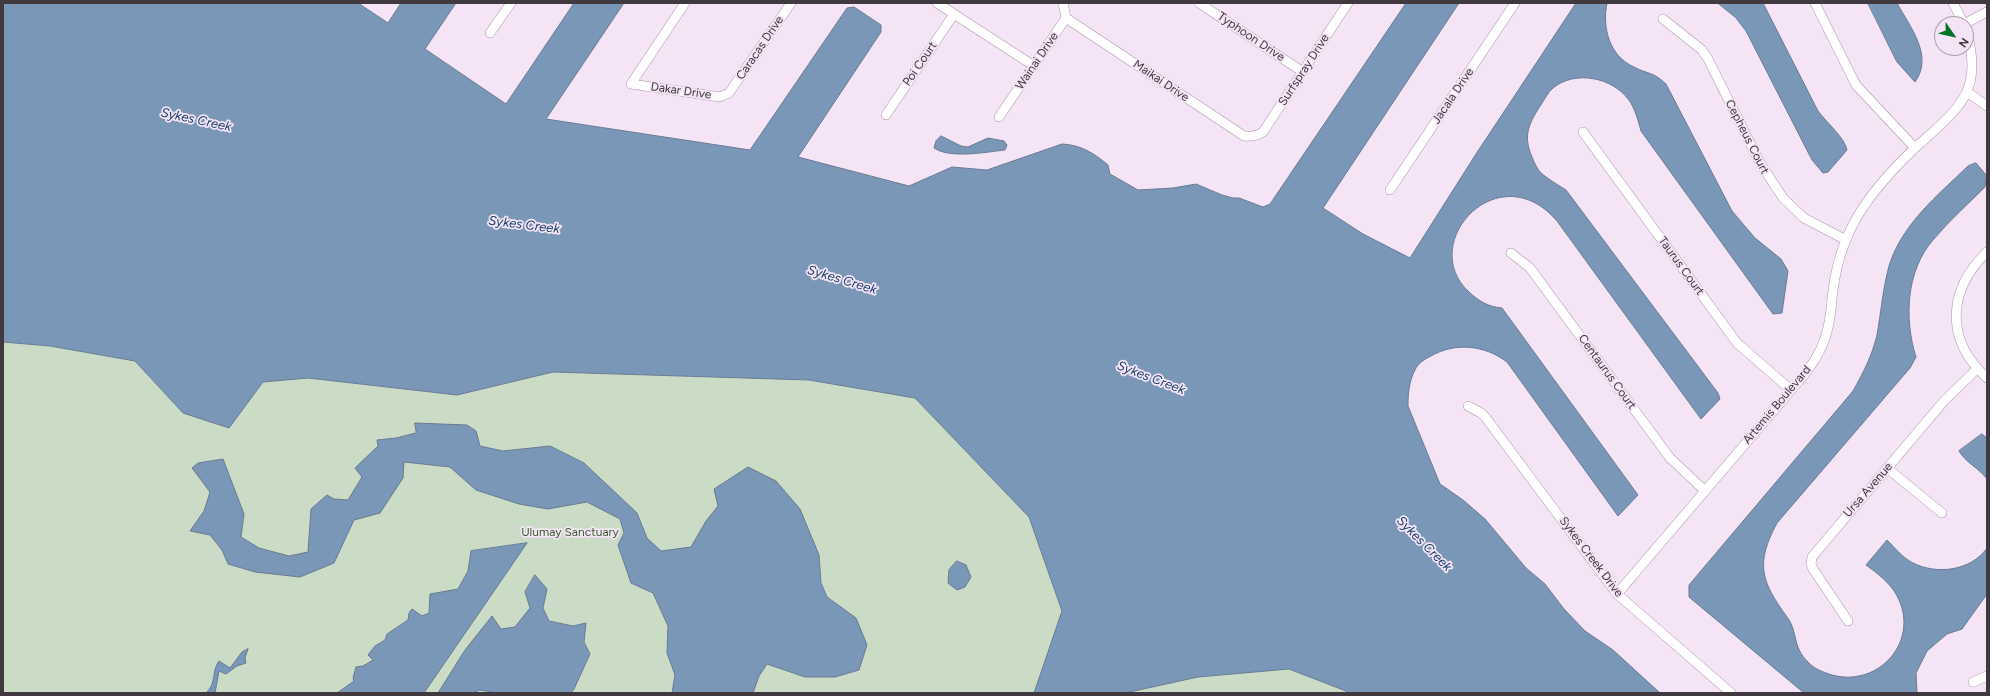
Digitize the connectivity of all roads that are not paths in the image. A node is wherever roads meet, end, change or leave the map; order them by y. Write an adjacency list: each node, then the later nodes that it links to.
1 (511, 3): 17 (street)
2 (685, 3): 22 (street, Dakar Drive)
3 (791, 3): 22 (street, Caracas Drive)
4 (937, 3): 12 (street)
5 (1063, 3): 14 (street)
6 (1199, 3): 20 (street, Typhoon Drive)
7 (1348, 3): 20 (street, Surfspray Drive)
8 (1515, 3): 29 (street, Jacala Drive)
9 (1815, 3): 28 (street)
10 (1953, 3): 13 (street)
11 (1987, 12): 16 (street)
12 (954, 14): 19 (street); 24 (street, Poi Court)
13 (1960, 16)
14 (1066, 18): 19 (street, Wainai Drive); 27 (street, Maikai Drive)
15 (1663, 19): 30 (street, Cepheus Court)
16 (1974, 19)
17 (490, 33)
18 (1972, 56): 21 (street, Artemis Boulevard)
19 (1034, 66): 25 (street, Wainai Drive)
20 (1303, 72): 27 (street, Surfspray Drive)
21 (1967, 92): 23 (street); 28 (street, Artemis Boulevard)
22 (730, 93)
23 (1987, 106)
24 (886, 115)
25 (999, 117)
26 (1583, 132): 35 (street, Taurus Court)
27 (1257, 136)
28 (1915, 148): 30 (street, Artemis Boulevard)
29 (1390, 190)
30 (1846, 240): 35 (street, Artemis Boulevard)
31 (1987, 252): 33 (street)
32 (1511, 253): 38 (street, Centaurus Court)
33 (1977, 369): 34 (street); 37 (street, Ursa Avenue)
34 (1987, 378)
35 (1792, 390): 38 (street, Artemis Boulevard)
36 (1468, 406): 40 (street, Sykes Creek Drive)
37 (1887, 468): 39 (street); 41 (street, Ursa Avenue)
38 (1704, 490): 40 (street, Artemis Boulevard)
39 (1942, 513)
40 (1616, 594): 44 (street, Sykes Creek Drive)
41 (1848, 621)
42 (1987, 676): 43 (street)
43 (1973, 682)
44 (1731, 693)

